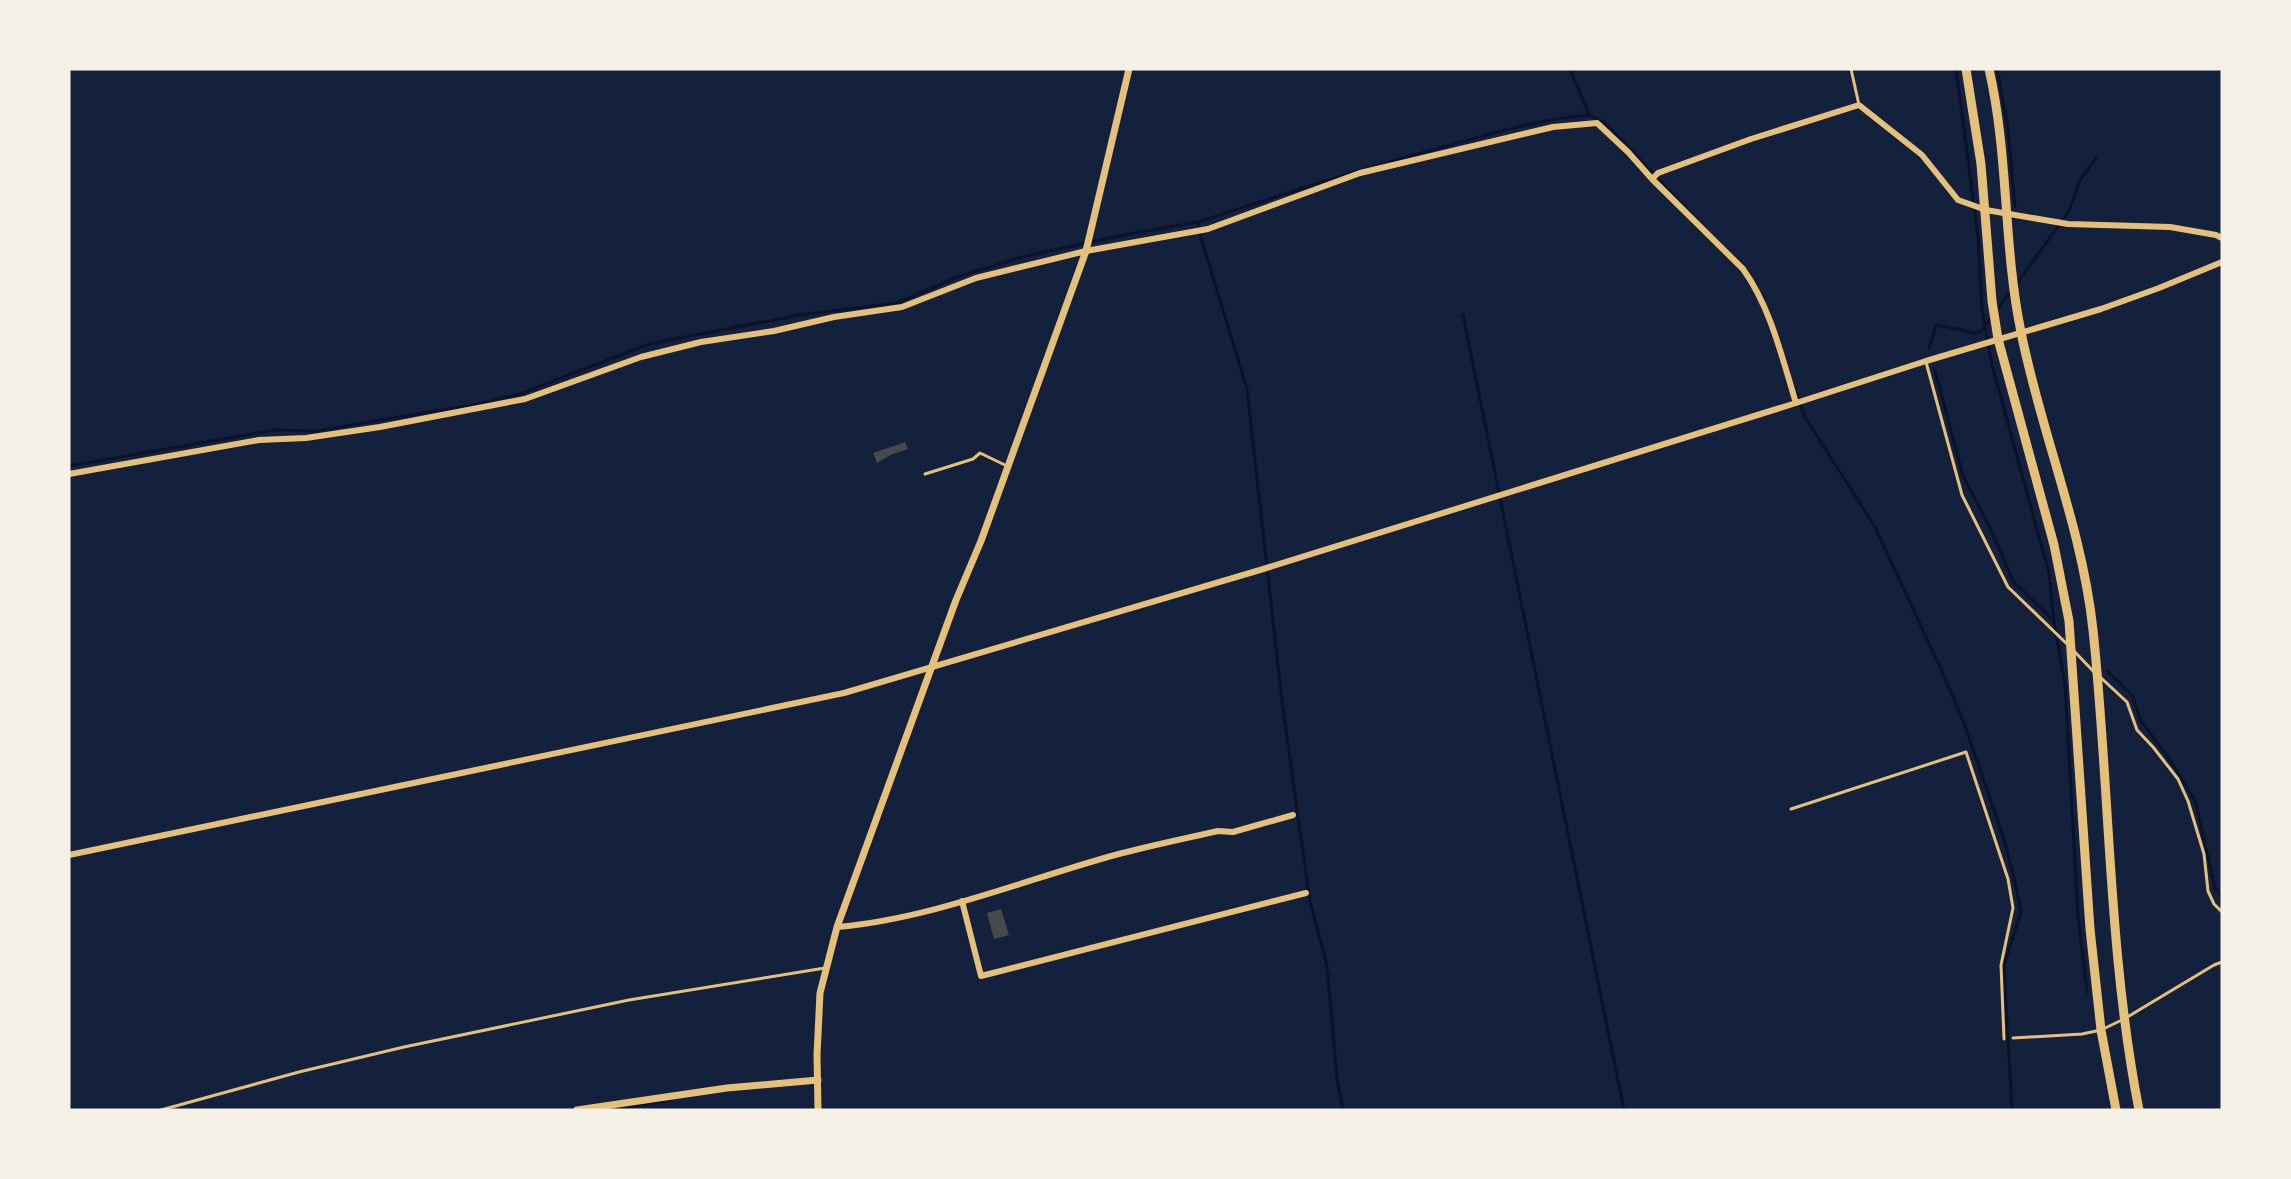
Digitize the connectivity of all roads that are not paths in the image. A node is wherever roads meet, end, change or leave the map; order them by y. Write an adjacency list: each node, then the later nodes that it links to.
1 (1130, 69): 10 (street)
2 (1851, 69): 5 (lane)
3 (1966, 69): 7 (main road)
4 (1989, 69): 8 (main road)
5 (1859, 105): 6 (street); 7 (street)
6 (1652, 179): 10 (street); 15 (street)
7 (1986, 210): 8 (street); 13 (main road)
8 (2007, 214): 9 (street); 12 (main road)
9 (2222, 238)
10 (1086, 251): 16 (street); 17 (street)
11 (2222, 261): 12 (street)
12 (2021, 333): 13 (street); 21 (main road)
13 (1998, 339): 14 (street); 19 (main road)
14 (1926, 361): 15 (street); 19 (lane)
15 (1796, 403): 20 (street)
16 (1008, 466): 18 (lane); 20 (street)
17 (69, 474)
18 (925, 474)
19 (2071, 648): 21 (lane); 32 (main road)
20 (931, 669): 24 (street); 28 (street)
21 (2097, 675): 27 (lane); 31 (main road)
22 (1791, 808): 34 (lane)
23 (1293, 815): 26 (street)
24 (69, 855)
25 (1306, 893): 26 (street)
26 (962, 901): 28 (street)
27 (2222, 912)
28 (837, 927): 30 (street)
29 (2222, 962): 31 (lane)
30 (825, 968): 35 (street); 36 (lane)
31 (2124, 1019): 32 (lane); 40 (main road)
32 (2101, 1030): 33 (lane); 39 (main road)
33 (2013, 1038)
34 (2004, 1039)
35 (818, 1080): 37 (street); 38 (street)
36 (161, 1110)
37 (577, 1110)
38 (818, 1110)
39 (2116, 1110)
40 (2139, 1110)

